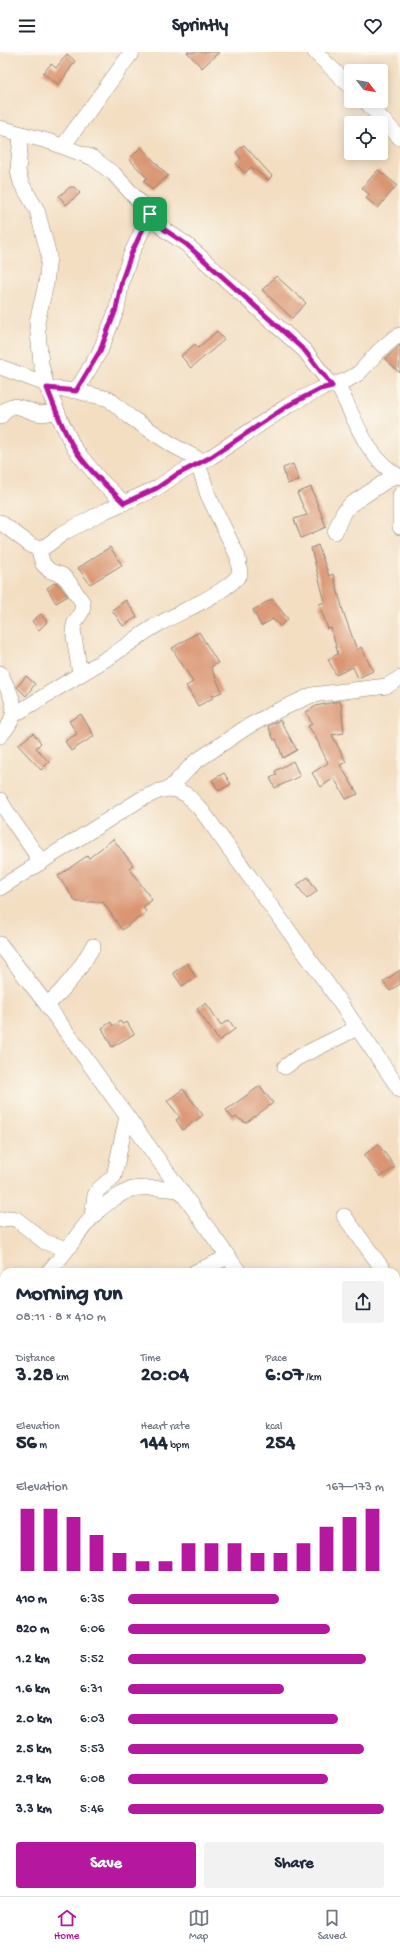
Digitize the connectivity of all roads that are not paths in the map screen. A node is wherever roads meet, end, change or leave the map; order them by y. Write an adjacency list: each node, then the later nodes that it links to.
1 (132, 52): 8 (street)
2 (315, 52): 3 (street)
3 (344, 80)
4 (372, 108): 7 (street)
5 (0, 128): 6 (street)
6 (21, 134): 8 (street); 13 (street)
7 (400, 138)
8 (63, 146): 9 (street)
9 (150, 214): 12 (street); 14 (street)
10 (400, 335): 12 (street)
11 (0, 366): 13 (street)
12 (334, 385): 17 (street); 18 (street)
13 (47, 386): 14 (street); 15 (street)
14 (76, 391): 17 (street)
15 (56, 411): 16 (street); 20 (street)
16 (0, 417)
17 (200, 462): 20 (street); 26 (street)
18 (398, 476): 23 (street)
19 (400, 495): 22 (street)
20 (124, 503): 24 (street)
21 (0, 522): 24 (street)
22 (400, 527)
23 (335, 532)
24 (38, 548): 26 (street)
25 (0, 673): 28 (street)
26 (80, 674): 28 (street)
27 (400, 678): 29 (street)
28 (6, 726)
29 (169, 789): 31 (street); 36 (street)
30 (0, 800): 31 (street)
31 (41, 862): 32 (street)
32 (0, 888)
33 (0, 944): 35 (street)
34 (93, 946): 35 (street)
35 (47, 1005): 39 (street)
36 (357, 1028): 37 (street); 38 (street)
37 (285, 1067)
38 (400, 1090)
39 (127, 1116): 40 (street); 41 (street)
40 (180, 1190): 41 (street); 45 (street)
41 (92, 1216): 44 (street)
42 (344, 1216): 49 (street)
43 (0, 1220): 44 (street)
44 (67, 1249): 46 (street)
45 (228, 1257): 47 (street); 48 (street)
46 (51, 1268)
47 (203, 1268)
48 (236, 1268)
49 (382, 1268)

